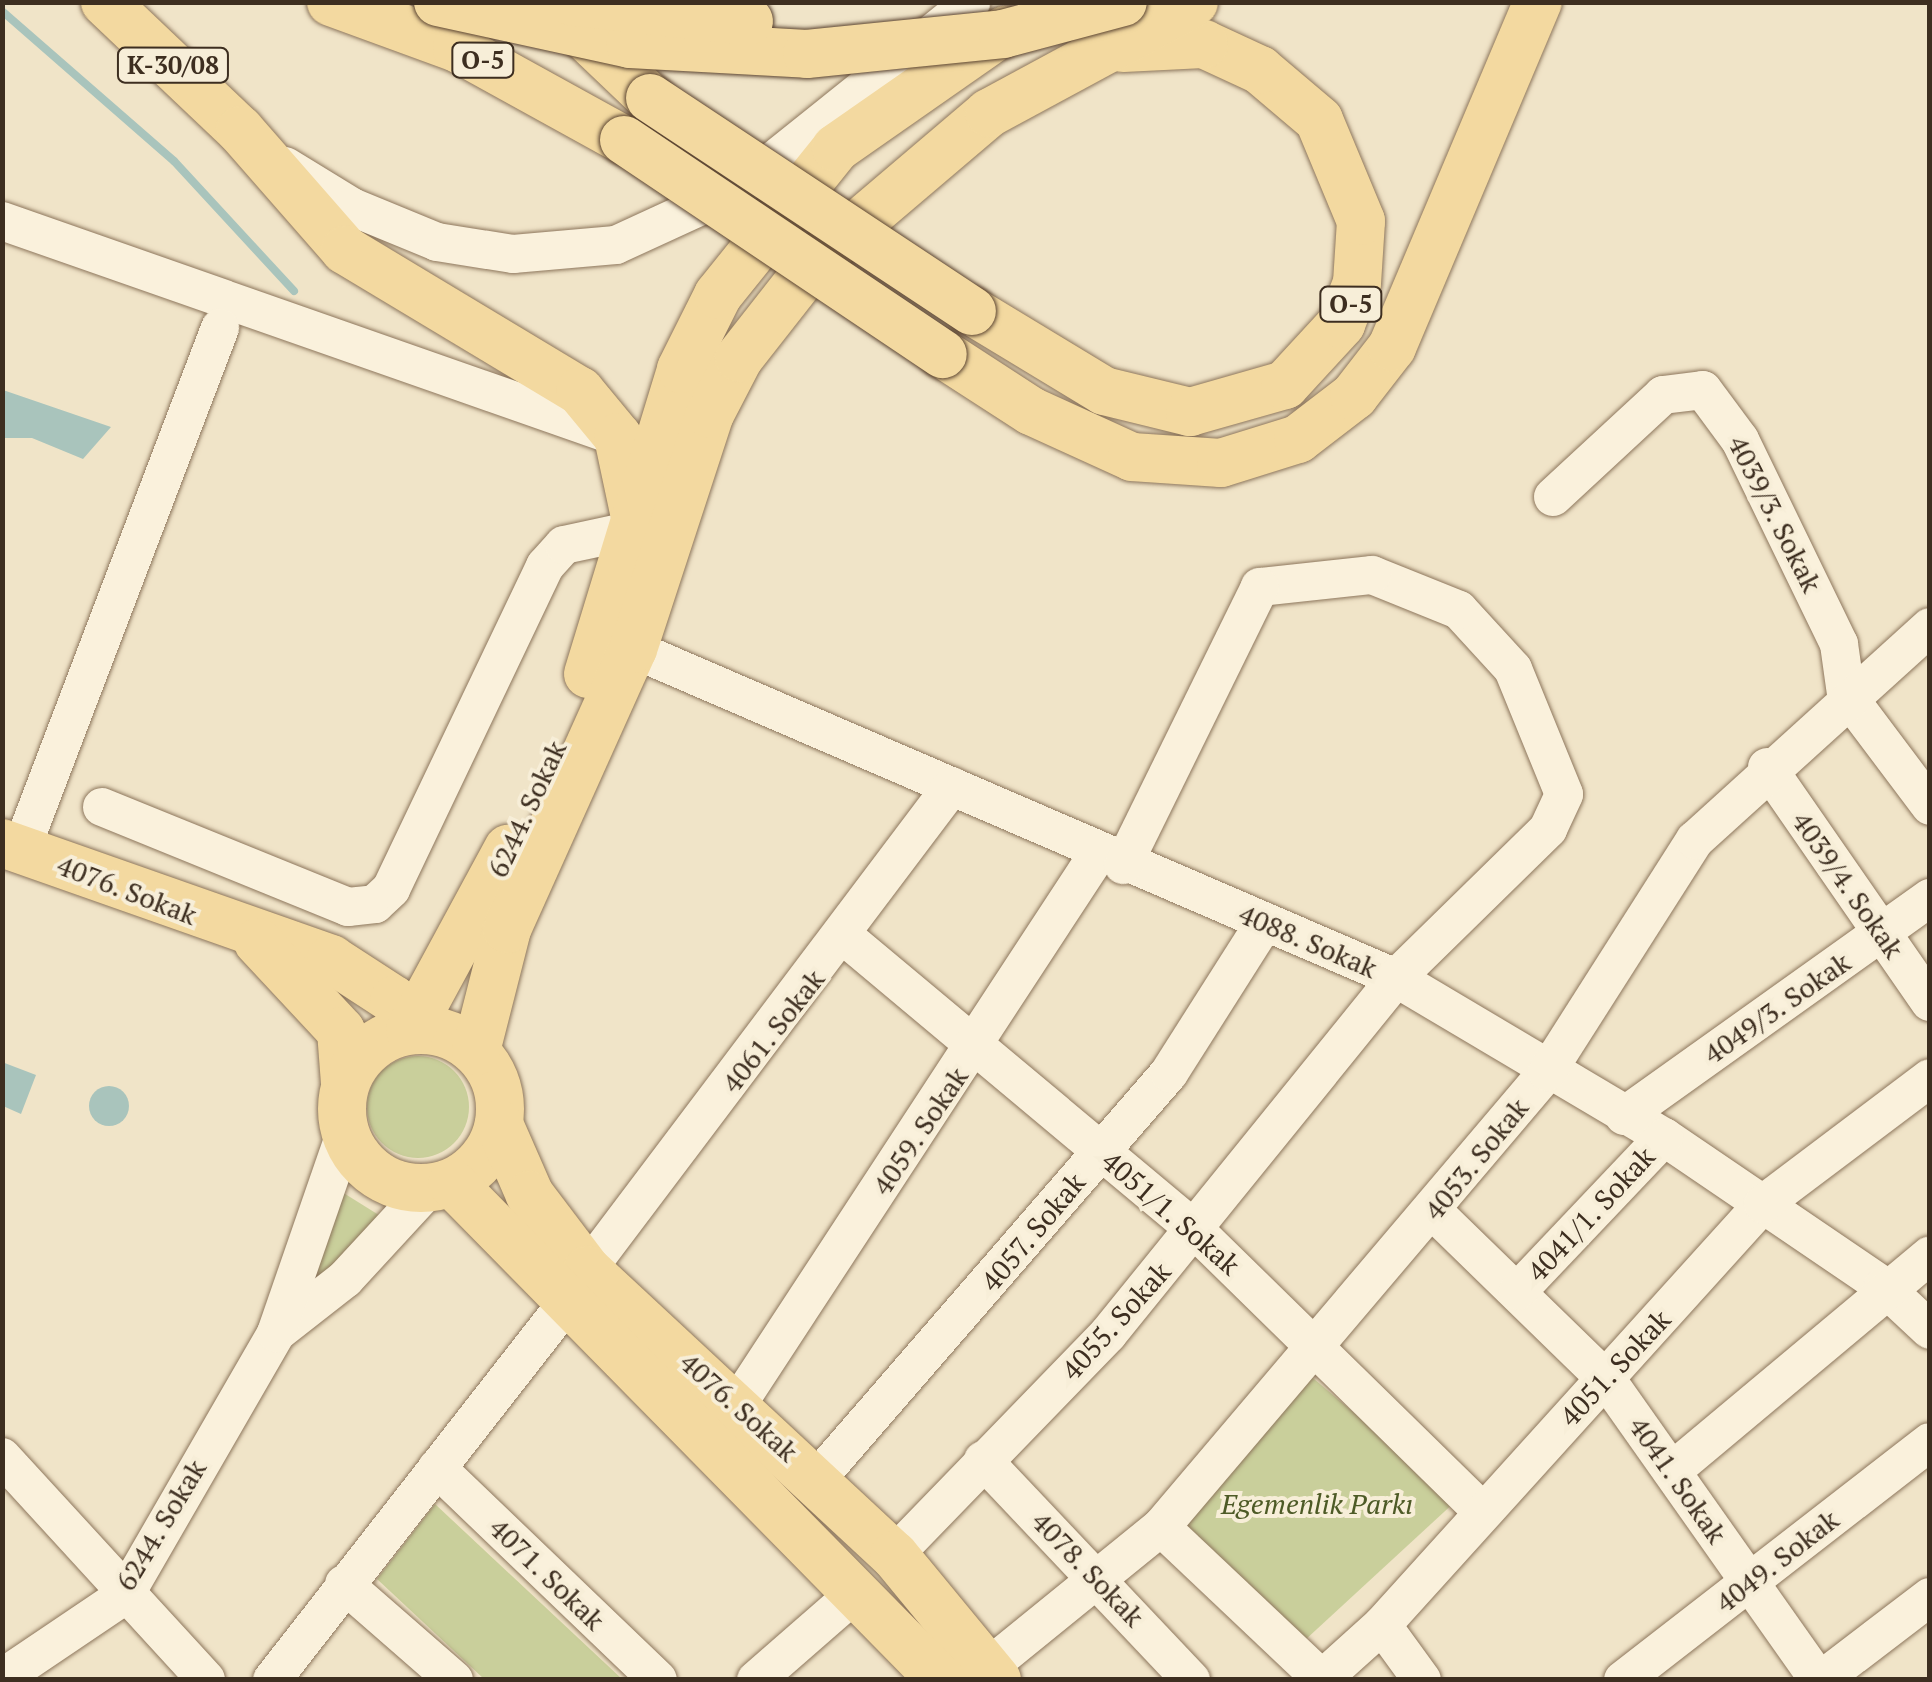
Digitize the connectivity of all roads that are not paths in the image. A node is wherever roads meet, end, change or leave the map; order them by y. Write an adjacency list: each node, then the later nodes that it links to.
1 (104, 2): 13 (main road, K-30/08)
2 (331, 2): 11 (main road, O-5, bridge)
3 (438, 2): 9 (main road, bridge)
4 (553, 2): 12 (main road, O-5, bridge)
5 (572, 2): 7 (main road, bridge)
6 (971, 2): 13 (street, K-30/08)
7 (991, 2)
8 (1047, 2): 18 (main road)
9 (1123, 2)
10 (1194, 2): 12 (main road)
11 (1538, 2)
12 (1089, 53): 20 (main road)
13 (240, 130): 16 (main road)
14 (2, 221): 16 (street)
15 (220, 328): 26 (street)
16 (618, 437): 18 (main road)
17 (1553, 497): 21 (street, 4039/3. Sokak)
18 (634, 530): 20 (main road); 27 (street)
19 (1930, 627): 21 (street, 4053. Sokak)
20 (618, 642): 23 (street, 4088. Sokak); 35 (main road, 6244. Sokak); 41 (main road, 6244. Sokak)
21 (1846, 694): 22 (street, 4053. Sokak); 24 (street, 4039/3. Sokak)
22 (1767, 768): 32 (street, 4039/4. Sokak); 42 (street, 4053. Sokak)
23 (952, 786): 28 (street, 4088. Sokak); 34 (street, 4061. Sokak)
24 (1930, 806)
25 (102, 807): 27 (street)
26 (12, 846): 30 (main road, 4076. Sokak)
27 (212, 852): 30 (street)
28 (1110, 860): 31 (street, 4088. Sokak); 37 (street, 4059. Sokak); 40 (street, 4059. Sokak)
29 (1930, 898): 32 (street, 4049/3. Sokak)
30 (191, 914): 33 (main road, 4076. Sokak)
31 (1266, 922): 37 (street, 4088. Sokak); 49 (street, 4057. Sokak)
32 (1882, 934): 38 (street, 4039/4. Sokak); 45 (street, 4049/3. Sokak)
33 (252, 936): 36 (main road, 4076. Sokak); 44 (main road, 4076. Sokak)
34 (845, 937): 40 (street, 4051/1. Sokak); 56 (street, 4061. Sokak)
35 (460, 946): 36 (main road); 39 (main road, 6244. Sokak)
36 (331, 959): 39 (main road, 4076. Sokak)
37 (1396, 978): 42 (street, 4088. Sokak); 53 (street, 4055. Sokak)
38 (1930, 1002)
39 (410, 1030): 41 (main road); 44 (main road)
40 (978, 1045): 49 (street, 4051/1. Sokak); 62 (street, 4059. Sokak)
41 (476, 1052): 46 (main road)
42 (1547, 1072): 45 (street, 4088. Sokak); 52 (street, 4053. Sokak)
43 (1930, 1078): 51 (street, 4051. Sokak)
44 (345, 1082): 47 (main road)
45 (1624, 1116): 48 (street, 4088. Sokak)
46 (499, 1124): 50 (main road); 56 (main road, 4076. Sokak)
47 (345, 1134): 50 (main road); 59 (street, 6244. Sokak)
48 (1664, 1138): 51 (street, 4088. Sokak); 57 (street, 4041/1. Sokak)
49 (1102, 1152): 53 (street, 4051/1. Sokak); 68 (street, 4057. Sokak)
50 (439, 1186): 56 (main road, 4076. Sokak); 59 (street, 6244. Sokak)
51 (1762, 1204): 55 (street, 4088. Sokak); 61 (street, 4051. Sokak)
52 (1434, 1212): 57 (street, 4041. Sokak); 60 (street, 4053. Sokak)
53 (1196, 1231): 60 (street, 4051/1. Sokak); 65 (street, 4055. Sokak)
54 (1930, 1255): 55 (street)
55 (1883, 1286): 58 (street, 4088. Sokak); 67 (street)
56 (577, 1287): 62 (main road, 4076. Sokak); 66 (street, 4061. Sokak); 75 (main road, 4076. Sokak)
57 (1518, 1291): 61 (street, 4041. Sokak)
58 (1930, 1330)
59 (276, 1332): 76 (street, 6244. Sokak)
60 (1311, 1341): 69 (street, 4051/1. Sokak); 70 (street, 4053. Sokak)
61 (1607, 1380): 67 (street, 4041. Sokak); 69 (street, 4051. Sokak)
62 (737, 1404): 68 (main road, 4076. Sokak)
63 (1930, 1442): 73 (street, 4049. Sokak)
64 (2, 1457): 76 (street)
65 (984, 1460): 71 (street, 4055. Sokak); 72 (street, 4078. Sokak)
66 (437, 1468): 74 (street, 4061. Sokak); 85 (street, 4071. Sokak)
67 (1672, 1471): 73 (street, 4041. Sokak)
68 (817, 1479): 71 (main road, 4076. Sokak)
69 (1479, 1508): 78 (street, 4051. Sokak)
70 (1161, 1527): 72 (street, 4053. Sokak); 81 (street)
71 (894, 1554): 79 (main road, 4076. Sokak)
72 (1096, 1576): 79 (street, 4053. Sokak); 88 (street, 4078. Sokak)
73 (1750, 1582): 90 (street, 4049. Sokak); 91 (street, 4041. Sokak)
74 (344, 1584): 83 (street, 4061. Sokak); 84 (street)
75 (858, 1591): 86 (street); 87 (main road, 4076. Sokak)
76 (124, 1595): 80 (street, 6244. Sokak); 82 (street)
77 (1930, 1597): 91 (street)
78 (1382, 1624): 81 (street, 4051. Sokak); 89 (street)
79 (994, 1672)
80 (2, 1678)
81 (1321, 1679)
82 (206, 1680)
83 (272, 1680)
84 (454, 1680)
85 (658, 1680)
86 (756, 1680)
87 (941, 1680)
88 (1191, 1680)
89 (1422, 1680)
90 (1623, 1680)
91 (1820, 1680)

